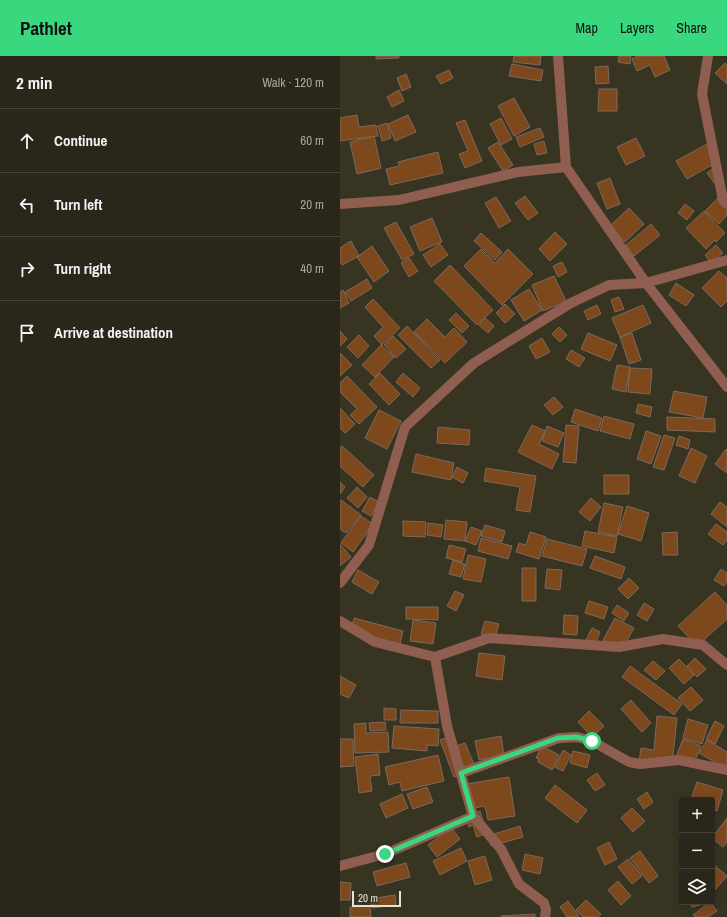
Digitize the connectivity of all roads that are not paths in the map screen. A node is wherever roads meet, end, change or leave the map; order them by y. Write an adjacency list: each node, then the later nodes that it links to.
1 (558, 56): 3 (street)
2 (708, 56): 5 (street)
3 (566, 167): 4 (street); 7 (street)
4 (340, 204)
5 (727, 204)
6 (727, 260): 7 (street)
7 (646, 282): 8 (street); 9 (street)
8 (727, 386)
9 (340, 583)
10 (340, 621): 11 (street)
11 (435, 657): 12 (street); 14 (street)
12 (727, 665)
13 (727, 770): 14 (street)
14 (461, 773): 15 (street)
15 (473, 816): 16 (street); 17 (street)
16 (340, 866)
17 (544, 917)

